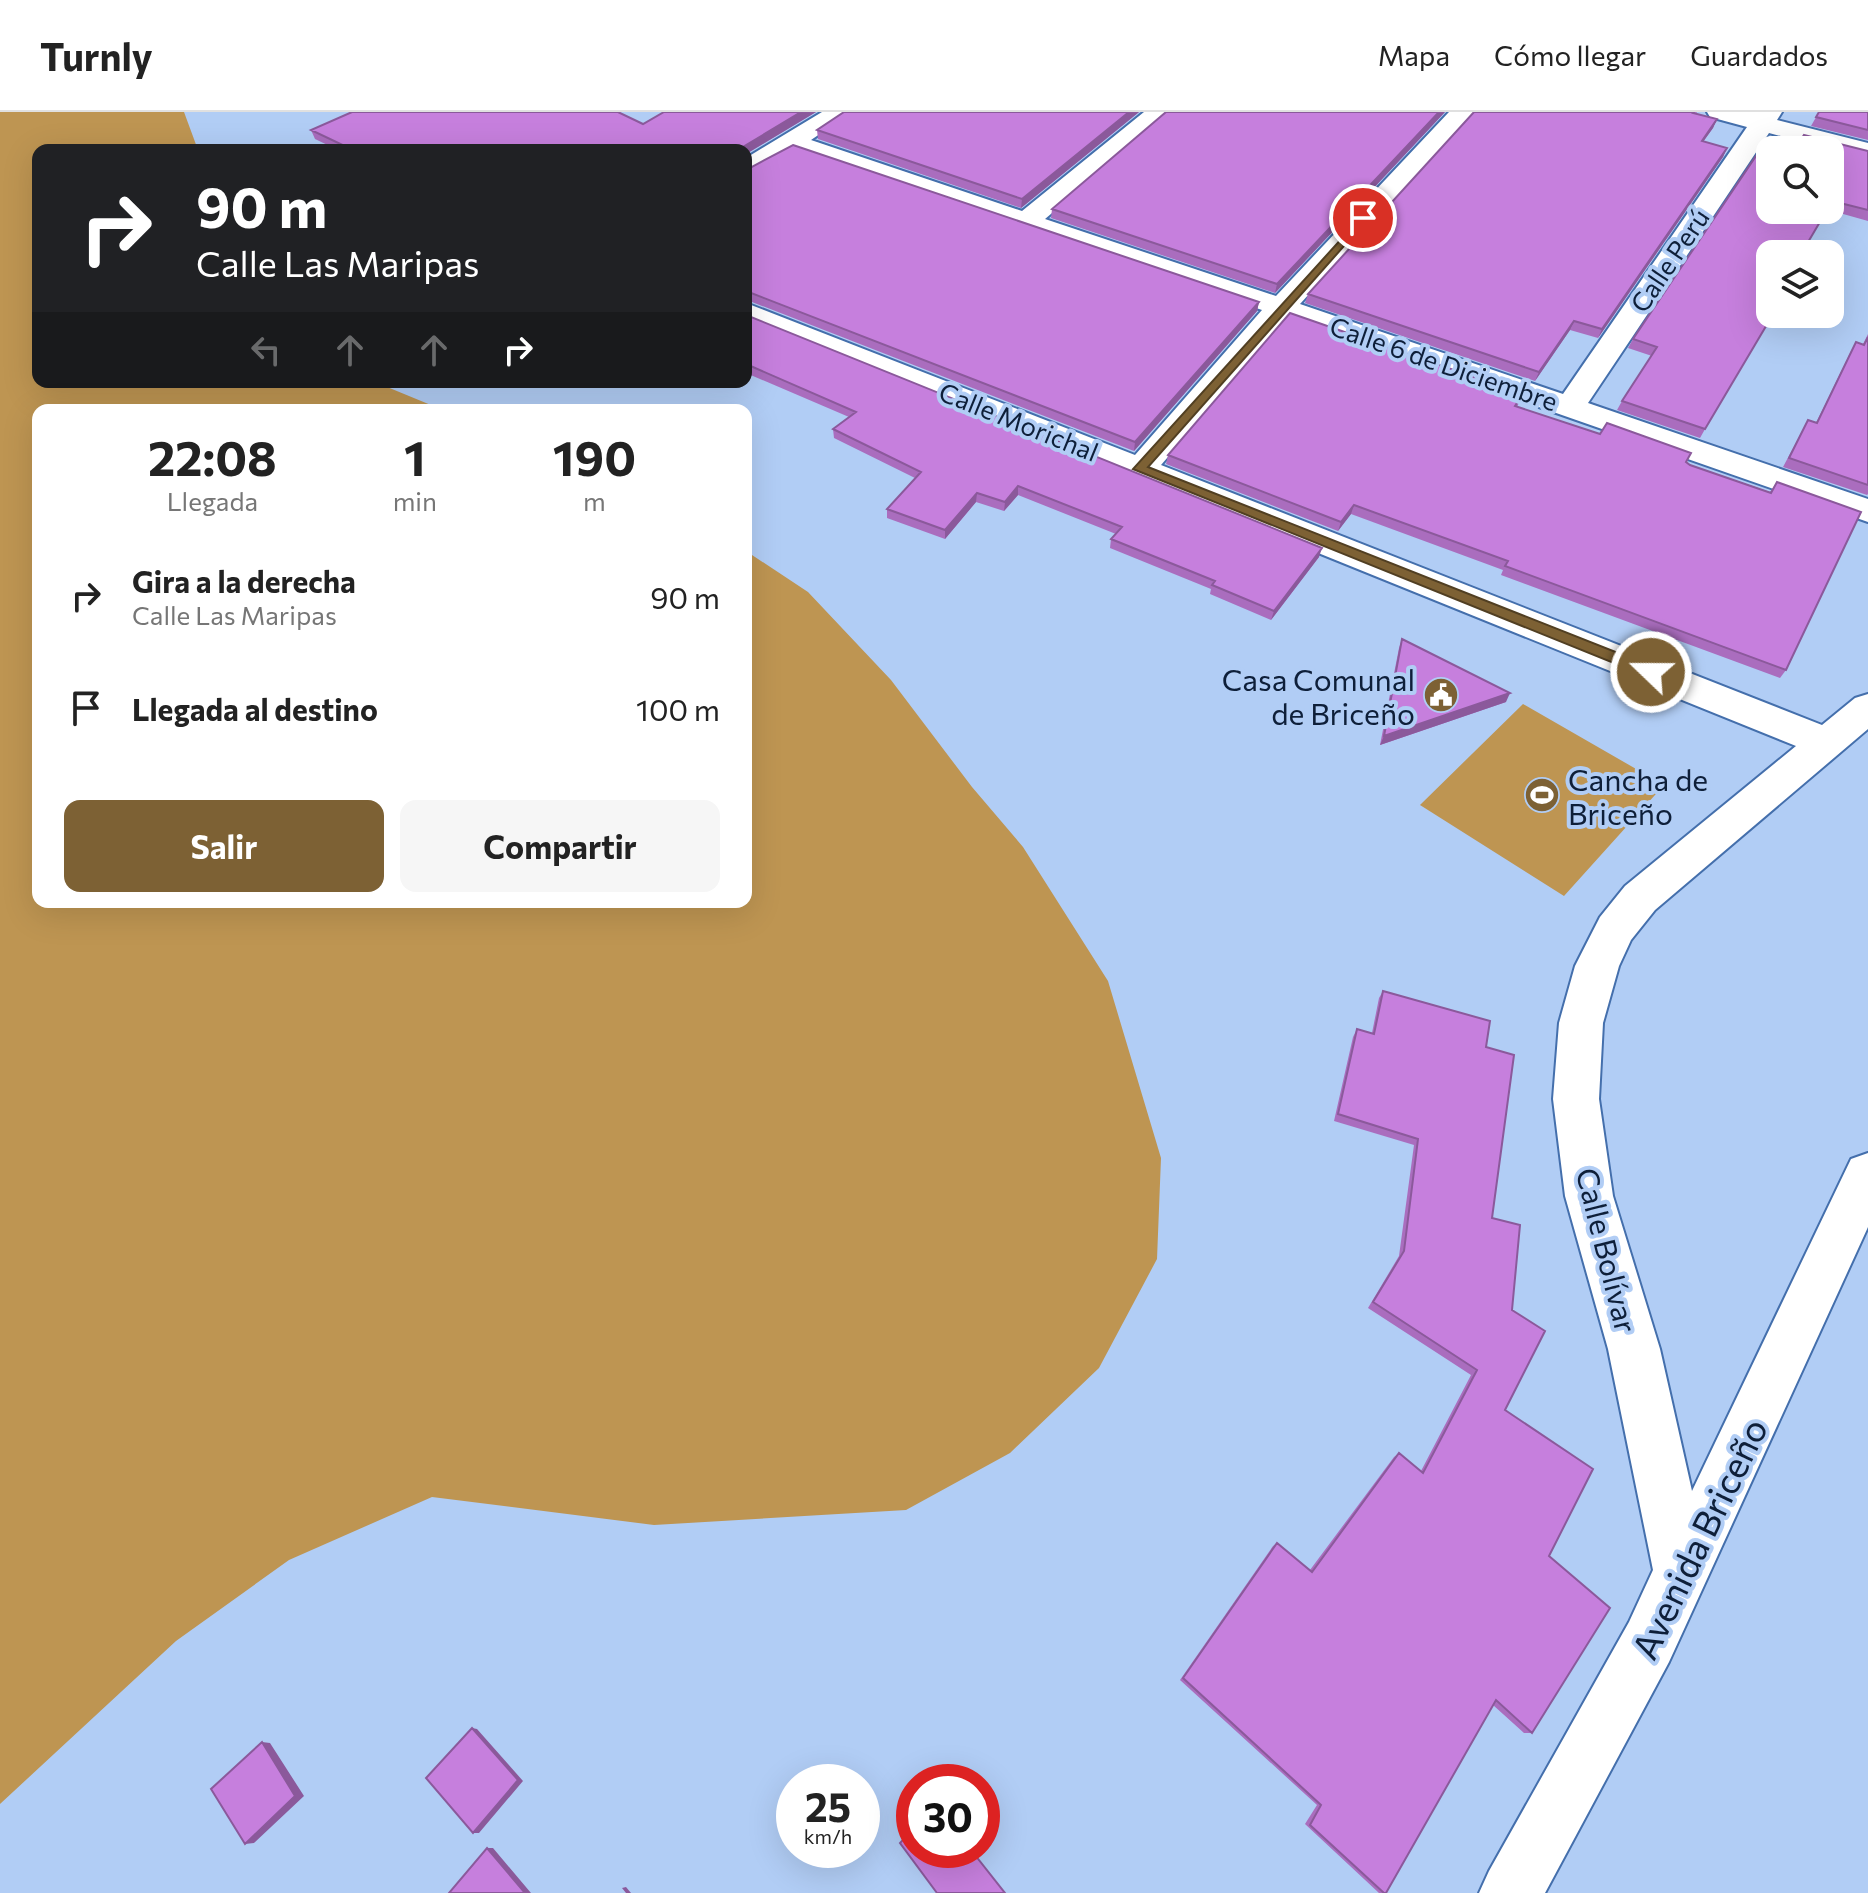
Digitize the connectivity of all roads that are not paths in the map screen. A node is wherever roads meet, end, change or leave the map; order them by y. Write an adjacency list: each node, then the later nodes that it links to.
1 (840, 112): 6 (street)
2 (1159, 112): 9 (street)
3 (1463, 112): 10 (street)
4 (1719, 112): 5 (street)
5 (1766, 118): 7 (street); 12 (street, Calle Perú)
6 (791, 142): 8 (street); 9 (street, Calle 6 de Diciembre)
7 (1868, 151)
8 (752, 165)
9 (1026, 221): 10 (street, Calle 6 de Diciembre)
10 (1281, 307): 12 (street, Calle 6 de Diciembre); 13 (street)
11 (752, 314): 13 (street, Calle Morichal)
12 (1570, 407): 14 (street, Calle 6 de Diciembre)
13 (1140, 469): 16 (street, Calle Morichal)
14 (1868, 511)
15 (1868, 708): 16 (street, Calle Bolívar)
16 (1827, 743): 18 (street, Calle Bolívar)
17 (1868, 1175): 18 (street, Avenida Briceño)
18 (1682, 1573): 19 (street, Avenida Briceño)
19 (1511, 1893)

